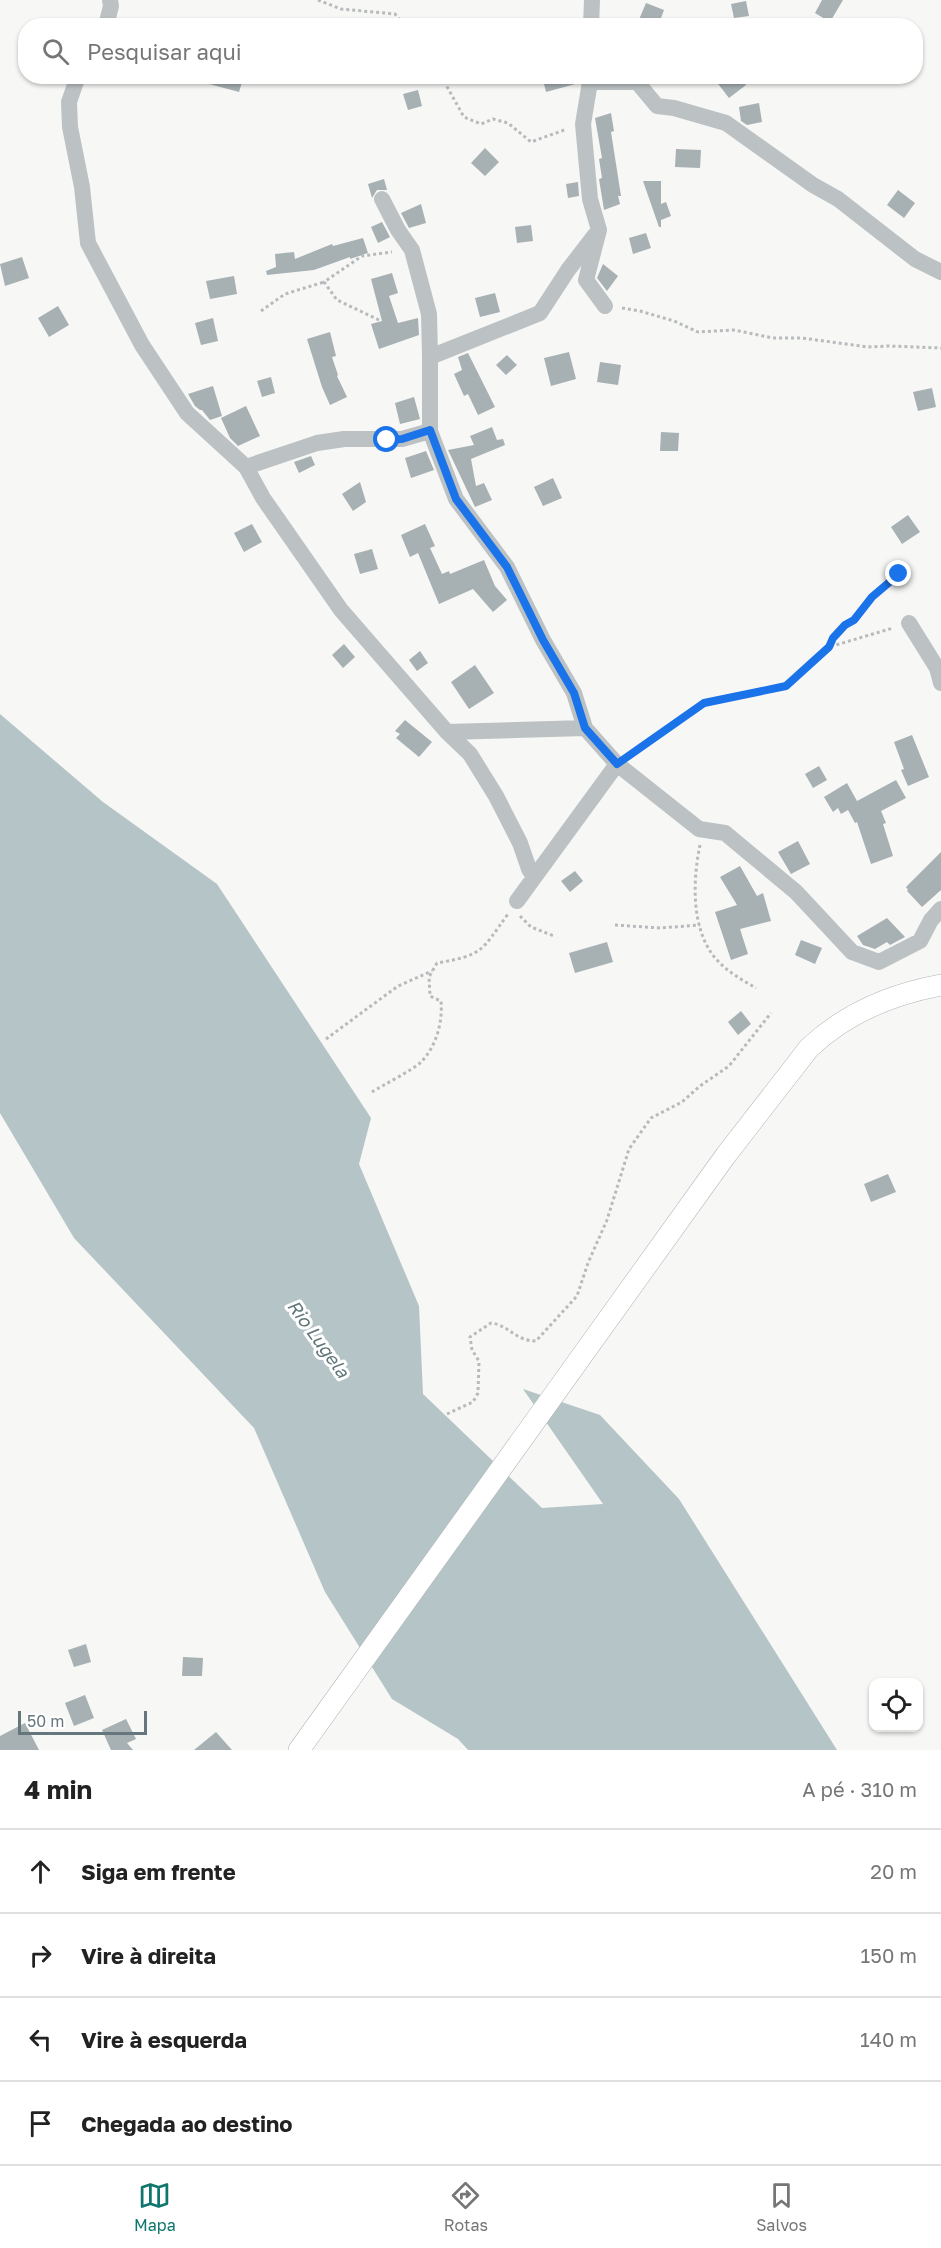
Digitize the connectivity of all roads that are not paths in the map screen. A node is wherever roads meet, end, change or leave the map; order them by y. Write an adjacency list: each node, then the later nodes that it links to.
1 (110, 0): 3 (street)
2 (592, 0): 4 (street)
3 (108, 18)
4 (591, 18)
5 (75, 84): 14 (street)
6 (589, 84): 9 (street)
7 (639, 84): 10 (street)
8 (382, 199): 12 (street)
9 (599, 230): 11 (street); 12 (street)
10 (941, 272)
11 (605, 306)
12 (430, 357): 13 (street)
13 (430, 430): 14 (street); 17 (street)
14 (246, 467): 18 (street)
15 (909, 623): 16 (street)
16 (941, 683)
17 (585, 728): 18 (street); 19 (street)
18 (447, 732): 20 (street)
19 (617, 764): 20 (street); 22 (street)
20 (534, 877): 21 (street)
21 (517, 901)
22 (941, 909)
23 (941, 985): 24 (main road)
24 (303, 1744)

